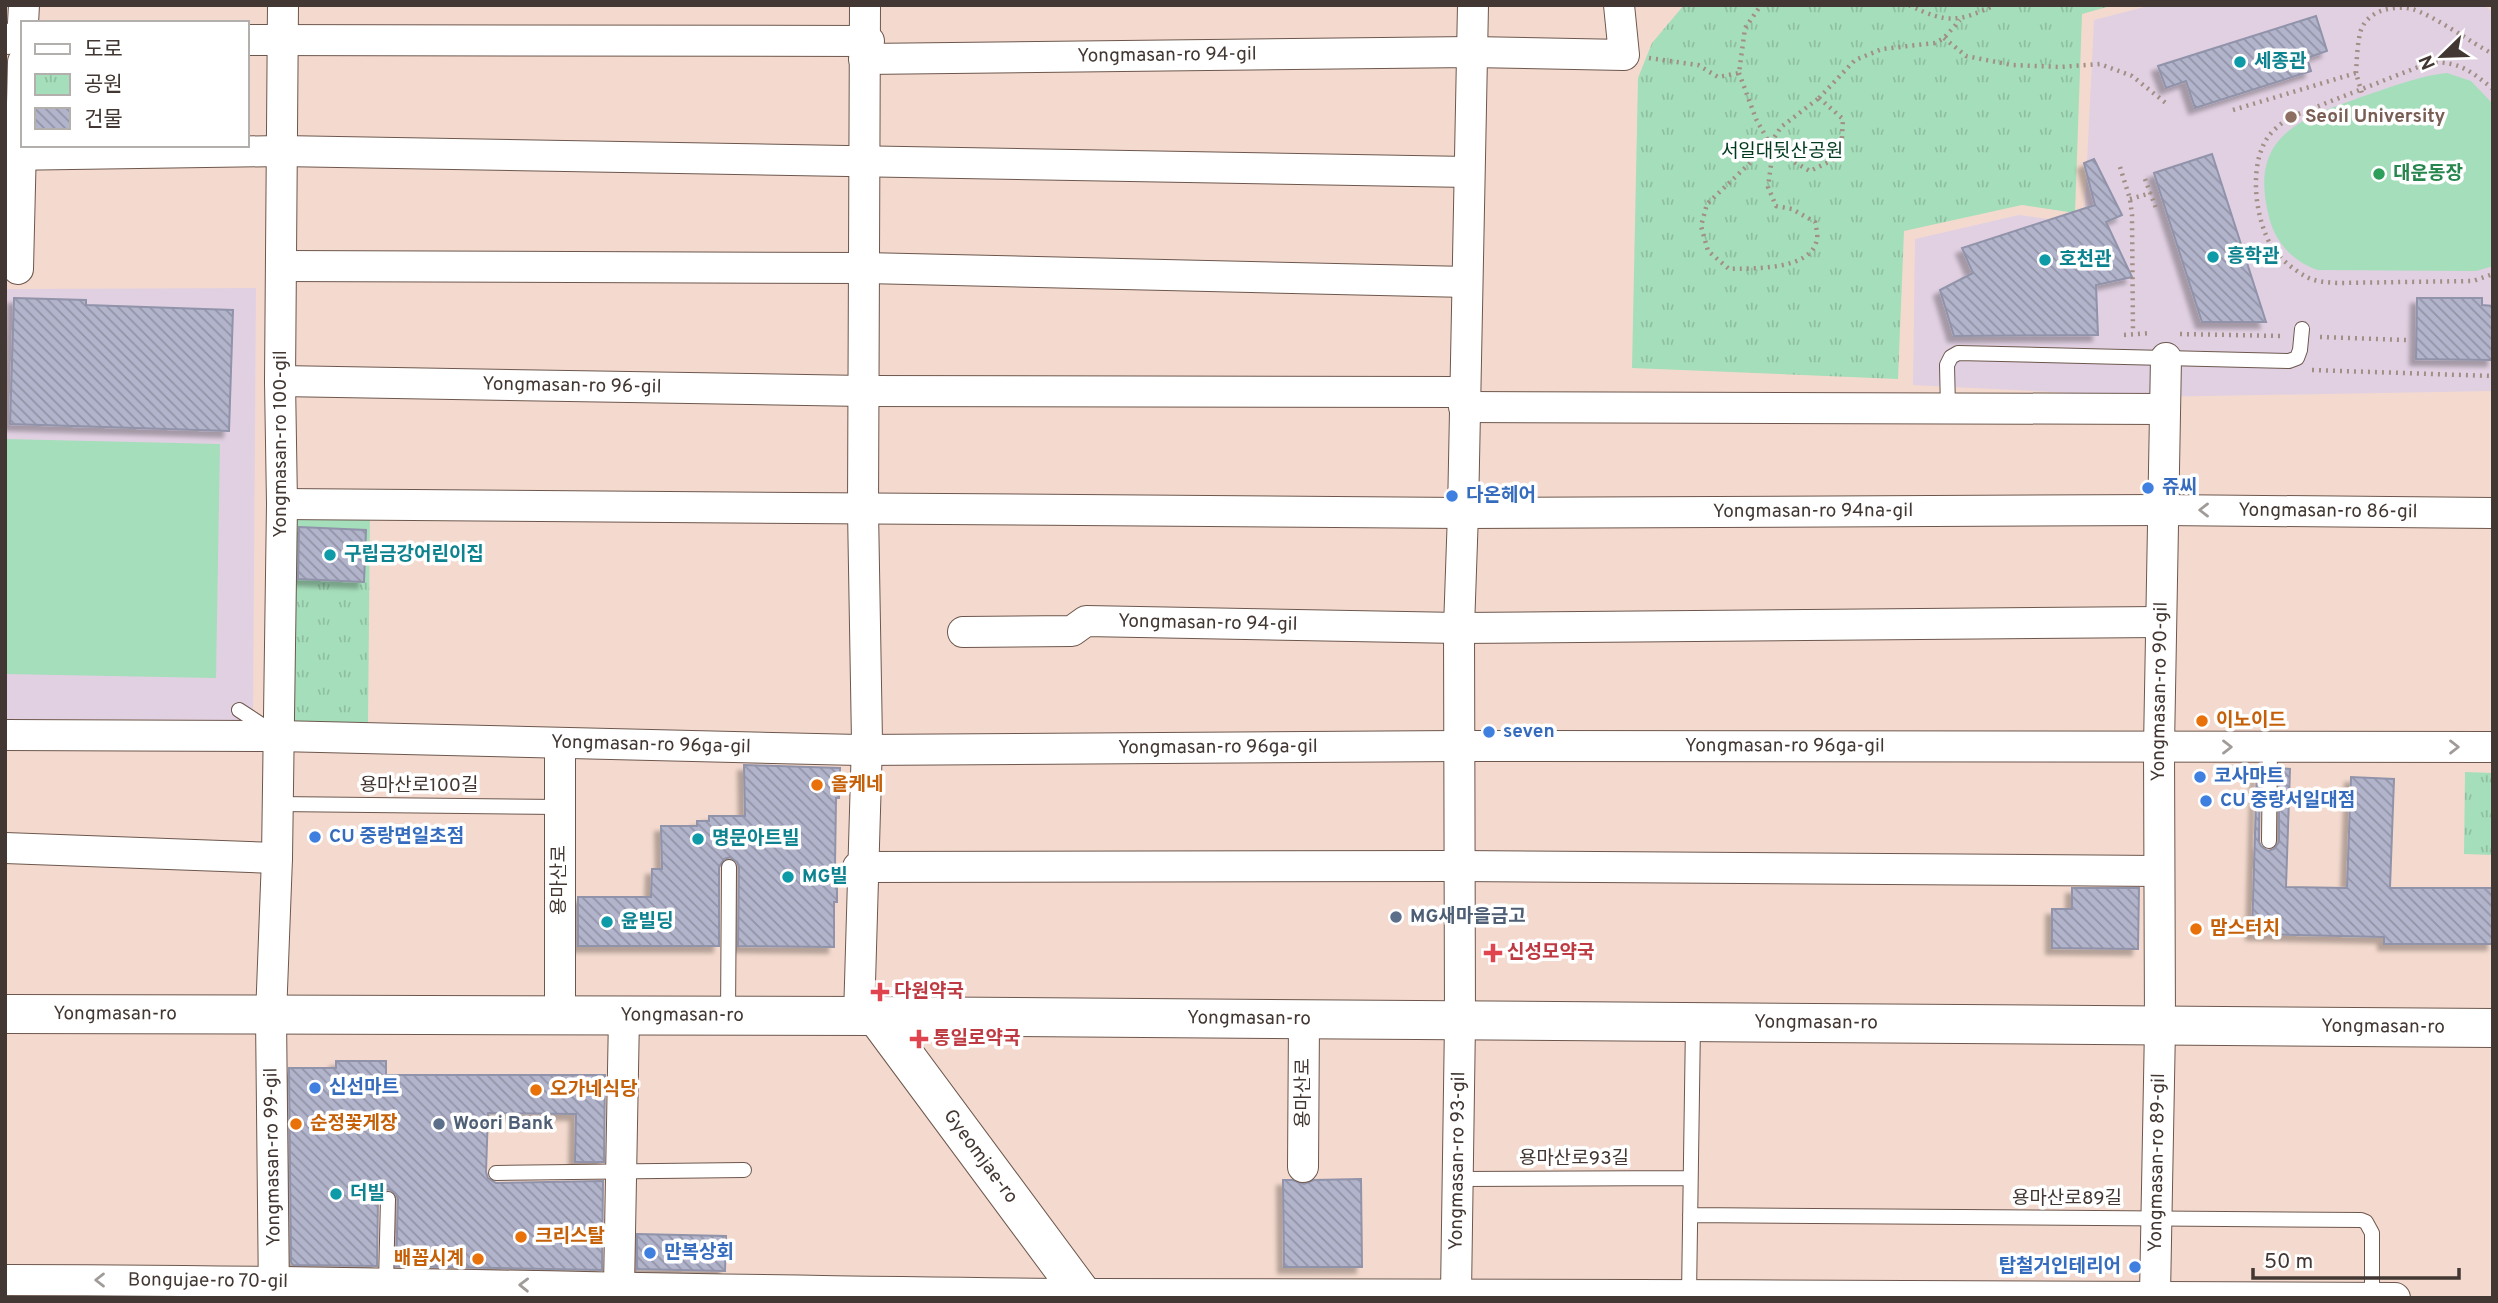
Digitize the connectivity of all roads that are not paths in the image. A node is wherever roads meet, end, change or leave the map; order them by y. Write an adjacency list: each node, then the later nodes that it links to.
1 (283, 5): 6 (street, Yongmasan-ro 100-gil)
2 (865, 5): 7 (street)
3 (1473, 5): 8 (street)
4 (1619, 5): 8 (street, Yongmasan-ro 94-gil)
5 (248, 40): 6 (street, Yongmasan-ro 94-gil)
6 (282, 40): 7 (street, Yongmasan-ro 94-gil); 10 (street, Yongmasan-ro 100-gil)
7 (866, 47): 8 (street, Yongmasan-ro 94-gil); 12 (street)
8 (1471, 52): 13 (street)
9 (21, 81): 11 (street)
10 (281, 151): 11 (street); 12 (street); 14 (street, Yongmasan-ro 100-gil)
11 (13, 155): 16 (street)
12 (864, 161): 13 (street); 15 (street)
13 (1469, 172): 17 (street)
14 (281, 266): 15 (street); 20 (street, Yongmasan-ro 100-gil)
15 (865, 268): 17 (street); 21 (street)
16 (18, 269)
17 (1467, 282): 22 (street)
18 (2307, 333): 19 (lane)
19 (2165, 342): 23 (lane); 24 (street, Yongmasan-ro 90-gil)
20 (280, 381): 21 (street, Yongmasan-ro 96-gil); 25 (street, Yongmasan-ro 100-gil)
21 (864, 391): 22 (street); 26 (street)
22 (1464, 400): 23 (street); 28 (street)
23 (1948, 408): 24 (street)
24 (2165, 409): 27 (street, Yongmasan-ro 90-gil)
25 (282, 504): 26 (street); 35 (street, Yongmasan-ro 100-gil)
26 (863, 510): 28 (street); 41 (street)
27 (2163, 510): 28 (street, Yongmasan-ro 94na-gil); 29 (street, Yongmasan-ro 86-gil, one-way to 27); 30 (street, Yongmasan-ro 90-gil)
28 (1464, 513): 31 (street)
29 (2493, 513)
30 (2160, 622): 31 (street, Yongmasan-ro 94-gil); 38 (street, Yongmasan-ro 90-gil)
31 (1458, 628): 32 (street, Yongmasan-ro 94-gil); 37 (street)
32 (963, 632)
33 (239, 710): 35 (lane)
34 (5, 735): 35 (street)
35 (278, 736): 36 (street, Yongmasan-ro 96ga-gil); 42 (street, Yongmasan-ro 100-gil)
36 (560, 743): 41 (street, Yongmasan-ro 96ga-gil); 43 (street, 용마산로)
37 (1458, 746): 38 (street, Yongmasan-ro 96ga-gil); 41 (street, Yongmasan-ro 96ga-gil); 47 (street)
38 (2159, 747): 39 (street, Yongmasan-ro 96ga-gil, one-way to 39); 50 (street, Yongmasan-ro 90-gil)
39 (2270, 747): 40 (street, Yongmasan-ro 96ga-gil, one-way to 40); 44 (lane)
40 (2493, 747)
41 (866, 750): 49 (street)
42 (277, 804): 43 (lane, 용마산로100길); 46 (street, Yongmasan-ro 100-gil)
43 (560, 807): 53 (street, 용마산로)
44 (2269, 841)
45 (5, 848): 46 (street)
46 (277, 858): 52 (street, Yongmasan-ro 100-gil)
47 (1458, 866): 49 (street); 50 (street); 58 (street)
48 (729, 867): 55 (lane)
49 (860, 867): 56 (street)
50 (2159, 871): 60 (street, Yongmasan-ro 90-gil)
51 (5, 1014): 52 (main road, Yongmasan-ro)
52 (271, 1016): 53 (main road, Yongmasan-ro); 74 (street, Yongmasan-ro 99-gil)
53 (560, 1016): 54 (main road, Yongmasan-ro)
54 (624, 1016): 55 (main road, Yongmasan-ro); 64 (street)
55 (728, 1016): 56 (main road, Yongmasan-ro)
56 (867, 1017): 57 (main road, Yongmasan-ro); 78 (main road, Gyeomjae-ro)
57 (1304, 1020): 58 (main road, Yongmasan-ro); 62 (street, 용마산로)
58 (1460, 1021): 59 (main road, Yongmasan-ro); 67 (street, Yongmasan-ro 93-gil)
59 (1693, 1023): 60 (main road, Yongmasan-ro); 66 (lane)
60 (2160, 1027): 61 (main road, Yongmasan-ro); 70 (street, Yongmasan-ro 89-gil)
61 (2493, 1028)
62 (1303, 1167)
63 (744, 1170): 64 (lane)
64 (621, 1171): 65 (lane); 73 (street)
65 (496, 1173)
66 (1690, 1178): 67 (lane, 용마산로93길); 69 (lane)
67 (1458, 1179): 79 (street, Yongmasan-ro 93-gil)
68 (388, 1199): 72 (lane)
69 (1690, 1215): 70 (lane, 용마산로89길); 77 (lane)
70 (2156, 1219): 80 (street, Yongmasan-ro 89-gil); 82 (lane, 용마산로89길)
71 (5, 1280): 74 (street, Bongujae-ro 70-gil, one-way to 71)
72 (386, 1283): 74 (street, Bongujae-ro 70-gil); 75 (street, Bongujae-ro 70-gil)
73 (619, 1287): 75 (street, Bongujae-ro 70-gil, one-way to 75); 76 (street, Bongujae-ro 70-gil)
74 (274, 1289)
75 (430, 1291)
76 (698, 1293): 78 (street, Bongujae-ro 70-gil)
77 (1689, 1295): 79 (street, Bongujae-ro 70-gil); 81 (street, Bongujae-ro 70-gil)
78 (1083, 1296): 79 (street, Bongujae-ro 70-gil)
79 (1457, 1296)
80 (2156, 1296): 81 (street, Bongujae-ro 70-gil); 82 (street, Bongujae-ro 70-gil)
81 (1869, 1297)
82 (2372, 1297): 83 (street, Bongujae-ro 70-gil)
83 (2395, 1298)

